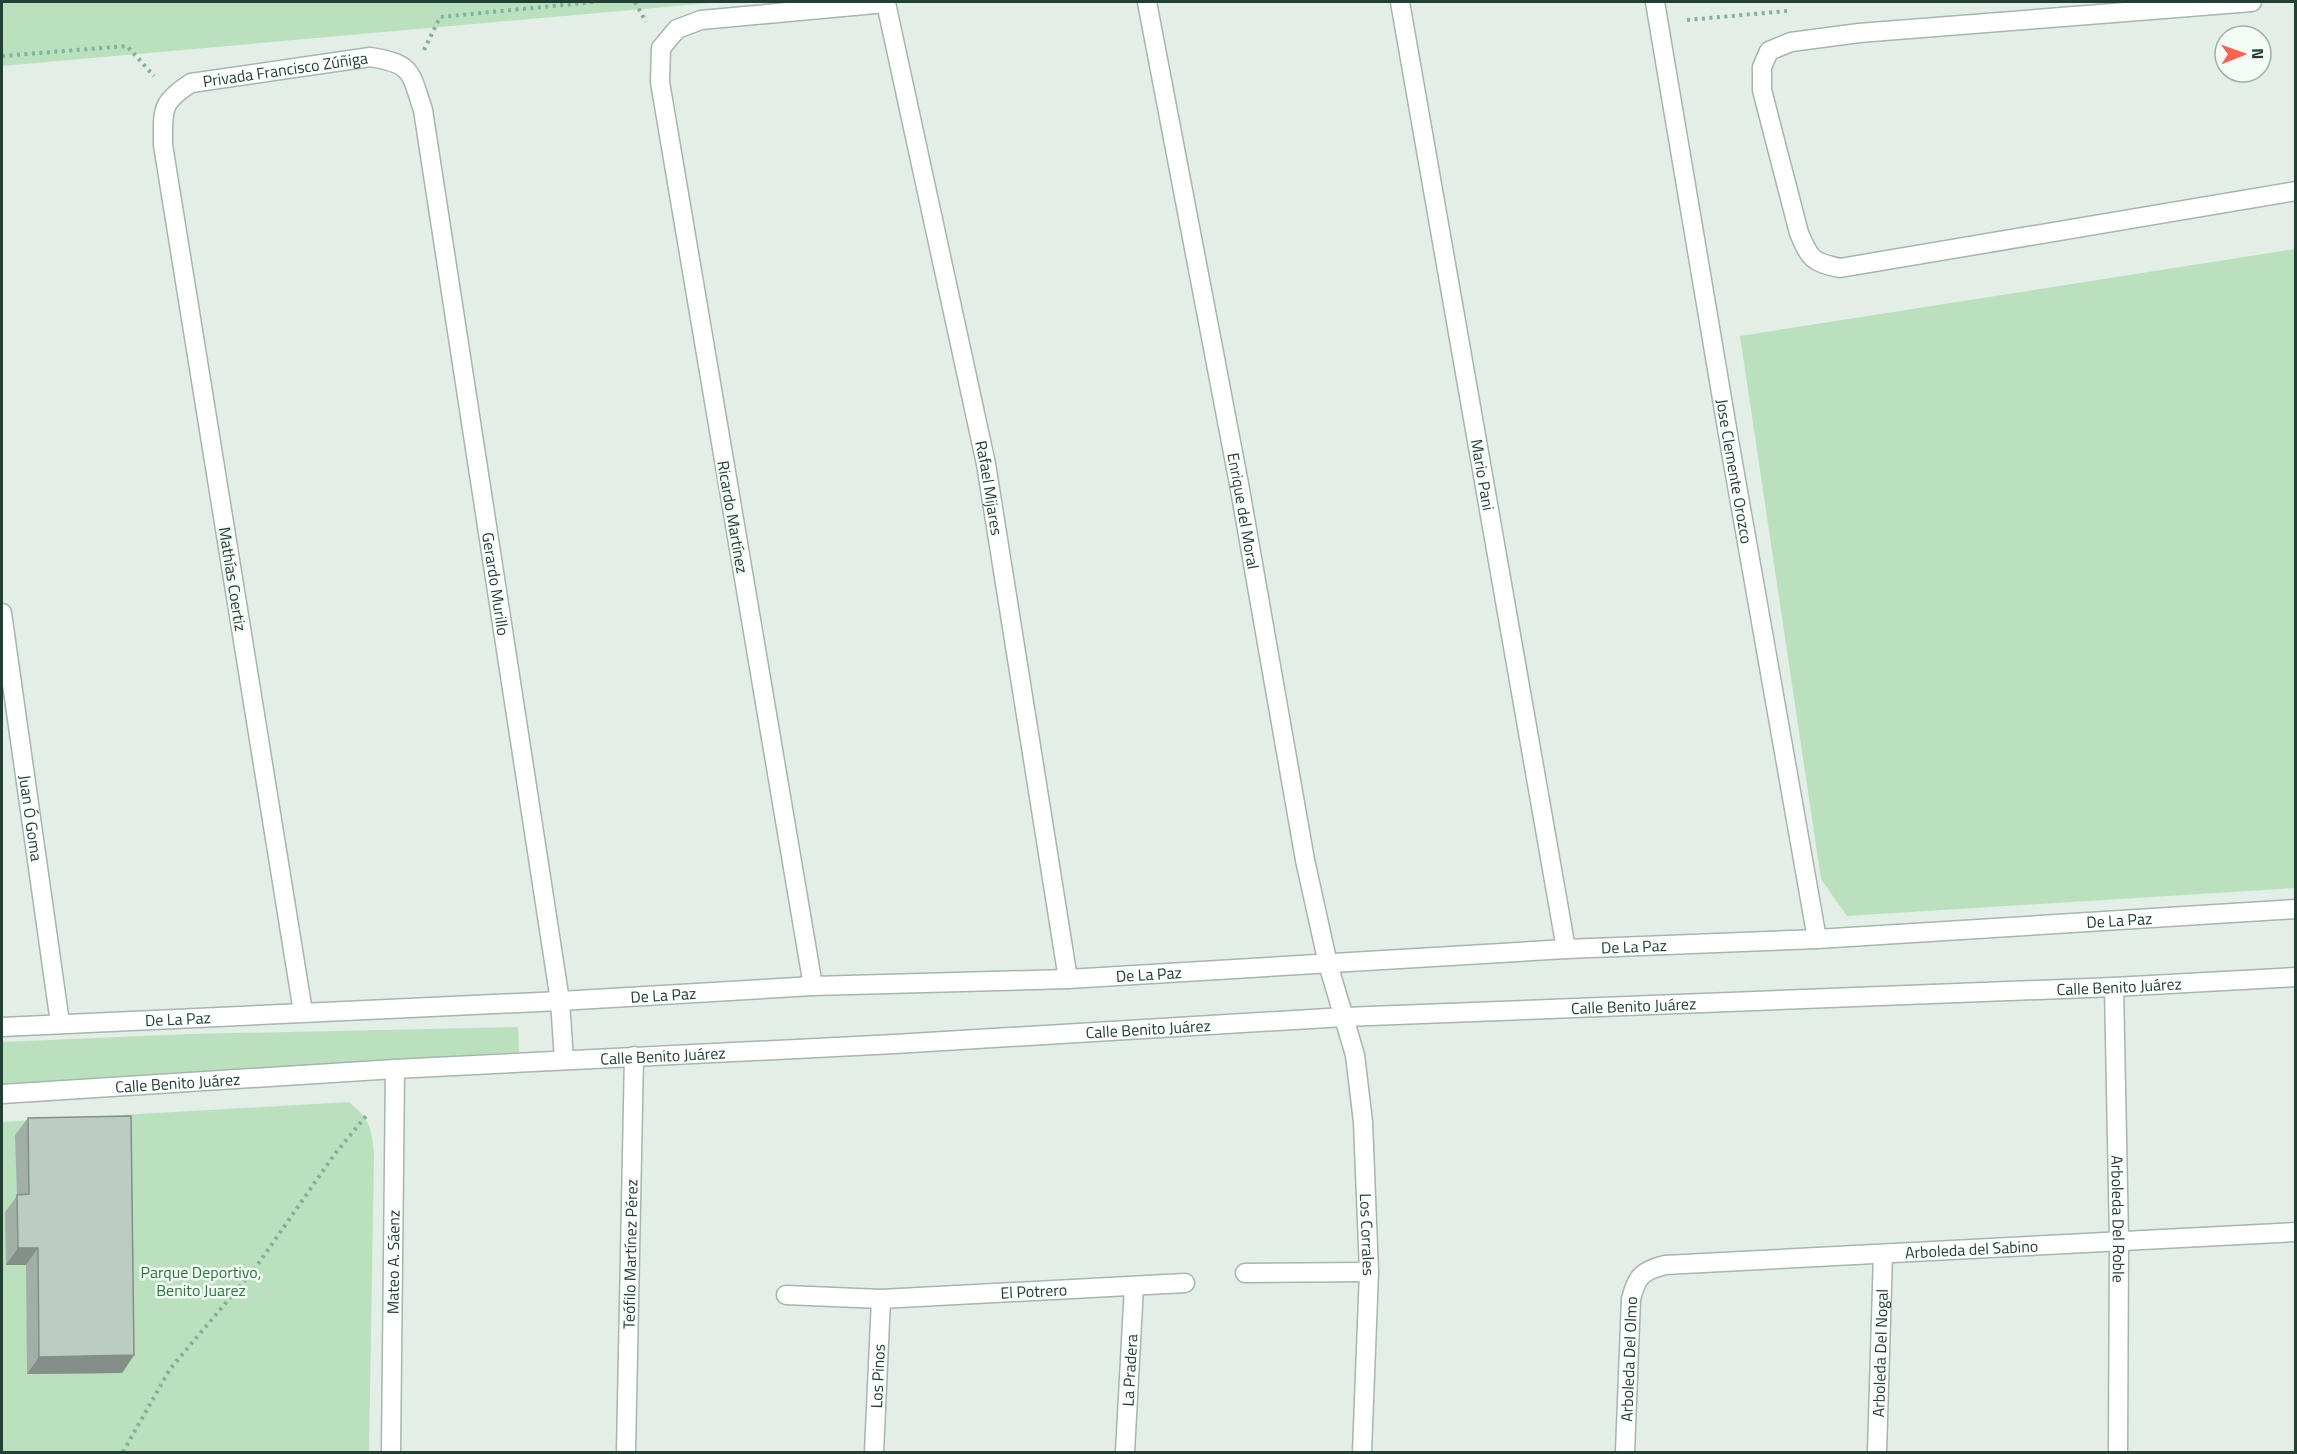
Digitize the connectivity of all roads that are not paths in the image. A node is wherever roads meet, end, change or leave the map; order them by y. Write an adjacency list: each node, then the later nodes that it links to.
1 (1147, 2): 13 (street, Enrique del Moral)
2 (1400, 2): 12 (street, Mario Pani)
3 (1655, 2): 11 (street, Jose Clemente Orozco)
4 (2252, 2): 8 (street)
5 (886, 3): 15 (street, Rafael Mijares); 16 (street, Ricardo Martínez)
6 (423, 110): 7 (street, Privada Francisco Zúñiga); 18 (street, Gerardo Murillo)
7 (163, 145): 19 (street, Mathías Coertiz)
8 (2295, 191)
9 (2, 613): 21 (street, Juan Ó Goma)
10 (2295, 909): 11 (street, De La Paz)
11 (1817, 939): 12 (street, De La Paz)
12 (1566, 949): 13 (street, De La Paz)
13 (1328, 964): 15 (street, De La Paz); 20 (street, Enrique del Moral)
14 (2295, 977): 17 (street, Calle Benito Juárez)
15 (1068, 979): 16 (street, De La Paz)
16 (813, 986): 18 (street, De La Paz)
17 (2114, 987): 20 (street, Calle Benito Juárez); 28 (street, Arboleda Del Roble)
18 (560, 1001): 19 (street, De La Paz); 24 (street, Gerardo Murillo)
19 (303, 1012): 21 (street, De La Paz)
20 (1344, 1017): 23 (street, Calle Benito Juárez); 31 (street, Los Corrales)
21 (60, 1023): 22 (street, De La Paz)
22 (2, 1027)
23 (634, 1056): 24 (street, Calle Benito Juárez); 38 (street, Teófilo Martínez Pérez)
24 (564, 1060): 25 (street, Calle Benito Juárez)
25 (395, 1069): 26 (street, Calle Benito Juárez); 37 (street, Mateo A. Sáenz)
26 (2, 1094)
27 (2295, 1232): 28 (street, Arboleda del Sabino)
28 (2119, 1240): 29 (street, Arboleda del Sabino); 44 (street, Arboleda Del Roble)
29 (1883, 1254): 30 (street, Arboleda del Sabino); 43 (street, Arboleda Del Nogal)
30 (1646, 1270): 42 (street, Arboleda Del Olmo)
31 (1369, 1272): 32 (street); 41 (street, Los Corrales)
32 (1245, 1273)
33 (1185, 1283): 34 (street, El Potrero)
34 (1134, 1286): 36 (street, El Potrero); 40 (street, La Pradera)
35 (786, 1295): 36 (street, El Potrero)
36 (881, 1299): 39 (street, Los Pinos)
37 (391, 1452)
38 (626, 1452)
39 (874, 1452)
40 (1125, 1452)
41 (1362, 1452)
42 (1625, 1452)
43 (1877, 1452)
44 (2118, 1452)

